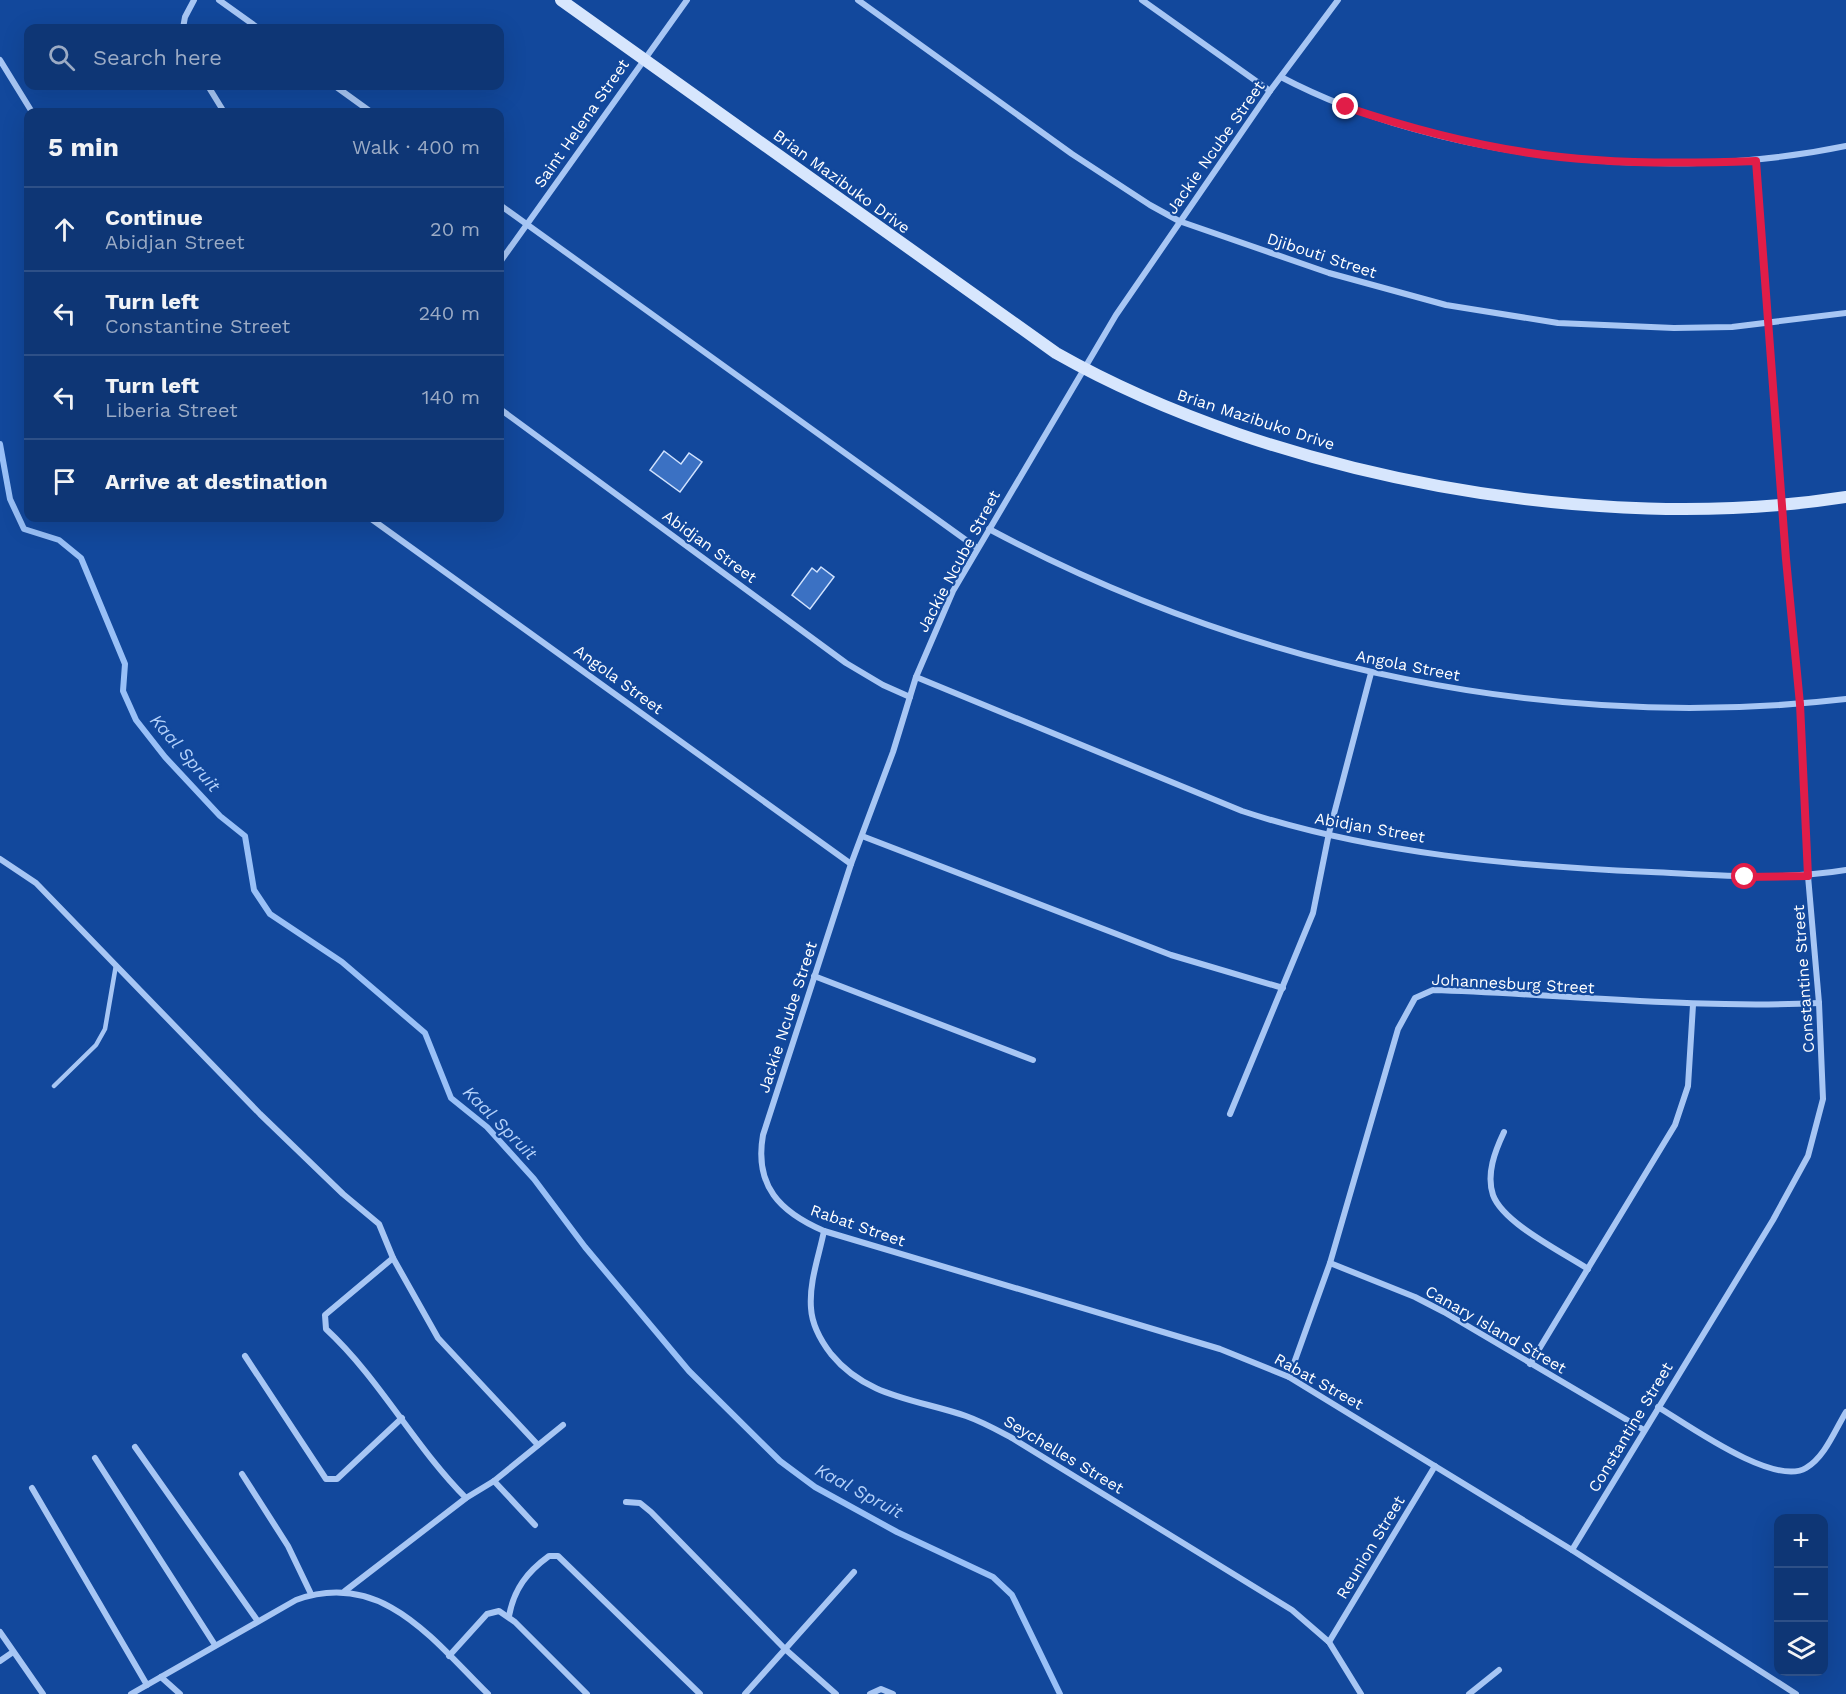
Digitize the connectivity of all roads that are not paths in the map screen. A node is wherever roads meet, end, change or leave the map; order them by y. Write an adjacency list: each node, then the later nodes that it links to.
1 (194, 0): 8 (street)
2 (219, 0): 9 (street)
3 (561, 0): 10 (street, Brian Mazibuko Drive)
4 (687, 0): 10 (street, Saint Helena Street)
5 (858, 0): 22 (street, Djibouti Street)
6 (1142, 0): 15 (street)
7 (1338, 0): 12 (street, Jackie Ncube Street)
8 (184, 24)
9 (252, 24)
10 (642, 59): 23 (street, Saint Helena Street); 27 (street, Brian Mazibuko Drive)
11 (0, 60): 16 (street)
12 (1281, 77): 15 (street, Jackie Ncube Street); 20 (street)
13 (210, 90): 17 (street)
14 (341, 90): 18 (street)
15 (1270, 91): 22 (street, Jackie Ncube Street)
16 (30, 108)
17 (222, 108)
18 (365, 108)
19 (1846, 146): 20 (street)
20 (1756, 161): 26 (street, Constantine Street)
21 (504, 208): 23 (street)
22 (1179, 221): 26 (street, Djibouti Street); 27 (street, Jackie Ncube Street)
23 (527, 224): 24 (street, Saint Helena Street); 33 (street)
24 (504, 256)
25 (1846, 313): 26 (street, Djibouti Street)
26 (1767, 324): 30 (street, Constantine Street)
27 (1082, 368): 30 (street, Brian Mazibuko Drive); 32 (street, Jackie Ncube Street)
28 (504, 412): 36 (street, Abidjan Street)
29 (1846, 497): 30 (street, Brian Mazibuko Drive)
30 (1782, 503): 38 (street, Constantine Street)
31 (376, 522): 42 (street, Angola Street)
32 (989, 529): 33 (street, Jackie Ncube Street); 34 (street, Angola Street)
33 (976, 548): 35 (street, Jackie Ncube Street)
34 (1371, 673): 38 (street, Angola Street); 39 (street)
35 (916, 677): 36 (street, Jackie Ncube Street); 39 (street, Abidjan Street)
36 (910, 697): 40 (street, Jackie Ncube Street)
37 (1846, 699): 38 (street, Angola Street)
38 (1800, 704): 44 (street, Constantine Street)
39 (1329, 833): 44 (street, Abidjan Street); 47 (street)
40 (862, 837): 42 (street, Jackie Ncube Street); 47 (street)
41 (0, 859): 45 (street)
42 (851, 864): 46 (street, Jackie Ncube Street)
43 (1846, 870): 44 (street, Abidjan Street)
44 (1808, 876): 48 (street, Constantine Street)
45 (116, 965): 51 (lane); 56 (street)
46 (814, 976): 50 (street); 54 (street, Jackie Ncube Street)
47 (1282, 988): 52 (street)
48 (1820, 1003): 49 (street, Johannesburg Street); 62 (street, Constantine Street)
49 (1693, 1005): 57 (street, Johannesburg Street); 58 (street)
50 (1033, 1060)
51 (54, 1086)
52 (1230, 1114)
53 (1504, 1132): 58 (street)
54 (778, 1203): 55 (street, Rabat Street)
55 (824, 1231): 61 (street, Rabat Street); 84 (street, Seychelles Street)
56 (393, 1258): 64 (street); 67 (street)
57 (1329, 1263): 60 (street, Canary Island Street); 61 (street, Johannesburg Street)
58 (1588, 1269): 60 (street)
59 (245, 1356): 64 (street)
60 (1530, 1364): 66 (street, Canary Island Street)
61 (1289, 1377): 70 (street, Rabat Street)
62 (1658, 1407): 63 (street); 66 (street, Constantine Street)
63 (1846, 1412)
64 (402, 1418): 74 (street)
65 (564, 1425): 67 (street)
66 (1644, 1430): 77 (street, Constantine Street)
67 (538, 1445): 72 (street)
68 (135, 1447): 82 (street)
69 (95, 1458): 85 (street)
70 (1435, 1466): 77 (street, Rabat Street); 84 (street, Reunion Street)
71 (242, 1474): 80 (street)
72 (494, 1481): 74 (street); 76 (street)
73 (32, 1488): 92 (street)
74 (466, 1498): 79 (street)
75 (626, 1502): 86 (street)
76 (535, 1525)
77 (1572, 1551): 105 (street, Rabat Street)
78 (854, 1572): 86 (street)
79 (345, 1591): 80 (street); 88 (street)
80 (311, 1594): 82 (street)
81 (509, 1616): 88 (street); 97 (street); 98 (street)
82 (257, 1620): 85 (street)
83 (0, 1632): 87 (street)
84 (1329, 1642): 103 (street, Seychelles Street)
85 (215, 1645): 91 (street)
86 (784, 1649): 99 (street); 100 (street)
87 (13, 1652): 89 (street); 93 (street)
88 (449, 1656): 96 (street)
89 (0, 1661)
90 (1499, 1670): 104 (street)
91 (160, 1677): 92 (street); 95 (street)
92 (147, 1685): 94 (street)
93 (43, 1694)
94 (131, 1694)
95 (180, 1694)
96 (488, 1694)
97 (587, 1694)
98 (700, 1694)
99 (745, 1694)
100 (836, 1694)
101 (870, 1694): 102 (street)
102 (893, 1694)
103 (1361, 1694)
104 (1469, 1694)
105 (1796, 1694)

